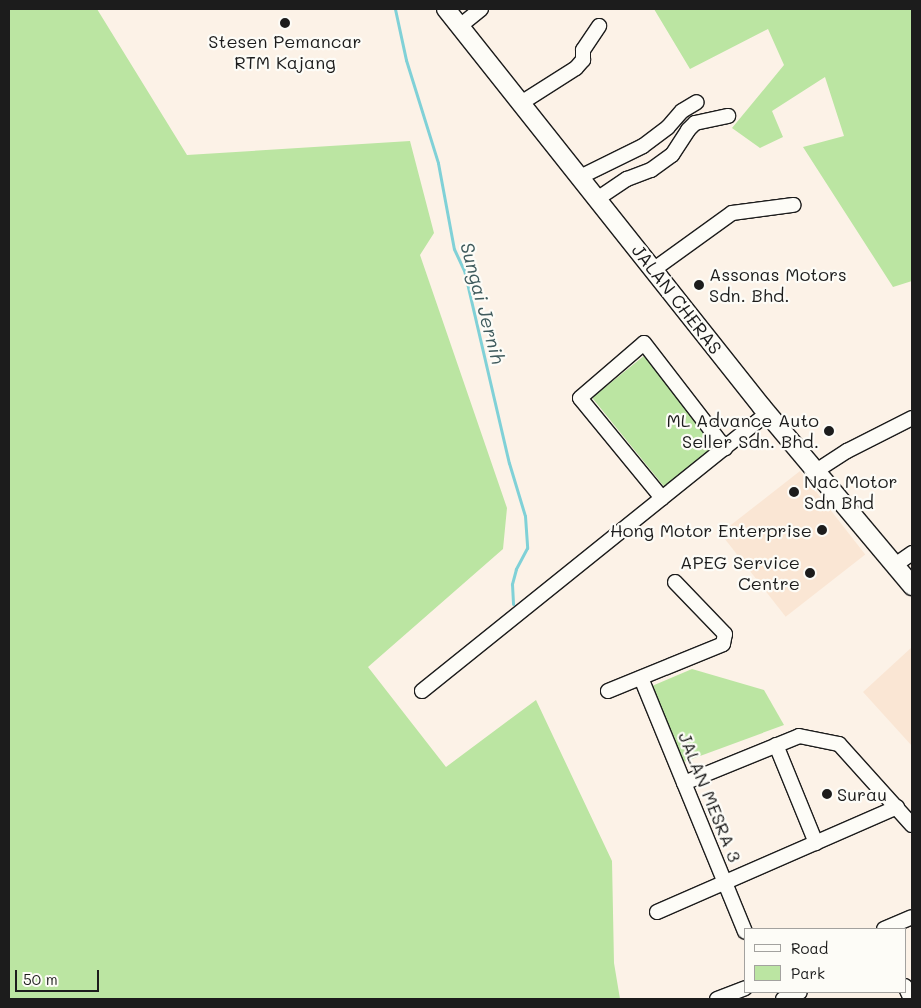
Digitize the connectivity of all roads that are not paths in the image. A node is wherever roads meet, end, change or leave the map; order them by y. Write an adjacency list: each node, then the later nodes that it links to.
1 (446, 9): 3 (main road, JALAN CHERAS)
2 (480, 9): 3 (street)
3 (460, 26): 6 (main road, JALAN CHERAS)
4 (599, 26): 6 (street)
5 (697, 102): 8 (street)
6 (521, 103): 8 (main road, JALAN CHERAS)
7 (728, 116): 9 (street)
8 (580, 177): 9 (main road, JALAN CHERAS)
9 (597, 199): 11 (main road, JALAN CHERAS)
10 (793, 205): 11 (street)
11 (654, 270): 12 (main road, JALAN CHERAS)
12 (767, 414): 14 (street); 15 (main road, JALAN CHERAS)
13 (912, 418): 15 (street)
14 (725, 448): 16 (street); 16 (street)
15 (816, 471): 18 (main road, JALAN CHERAS)
16 (662, 498): 22 (street)
17 (912, 553): 18 (street)
18 (895, 565): 20 (main road, JALAN CHERAS)
19 (675, 582): 21 (street)
20 (912, 586)
21 (641, 678): 23 (street); 25 (street, JALAN MESRA 3)
22 (422, 691)
23 (608, 691)
24 (776, 746): 25 (street); 26 (street); 28 (street)
25 (684, 783): 29 (street, JALAN MESRA 3)
26 (898, 807): 27 (street); 28 (street)
27 (912, 824)
28 (816, 843): 29 (street)
29 (725, 883): 30 (street); 33 (street, JALAN MESRA 3)
30 (657, 912)
31 (912, 917): 32 (street)
32 (886, 928)
33 (744, 929)
34 (744, 988): 36 (street)
35 (797, 993): 37 (street)
36 (717, 999)
37 (782, 999)

